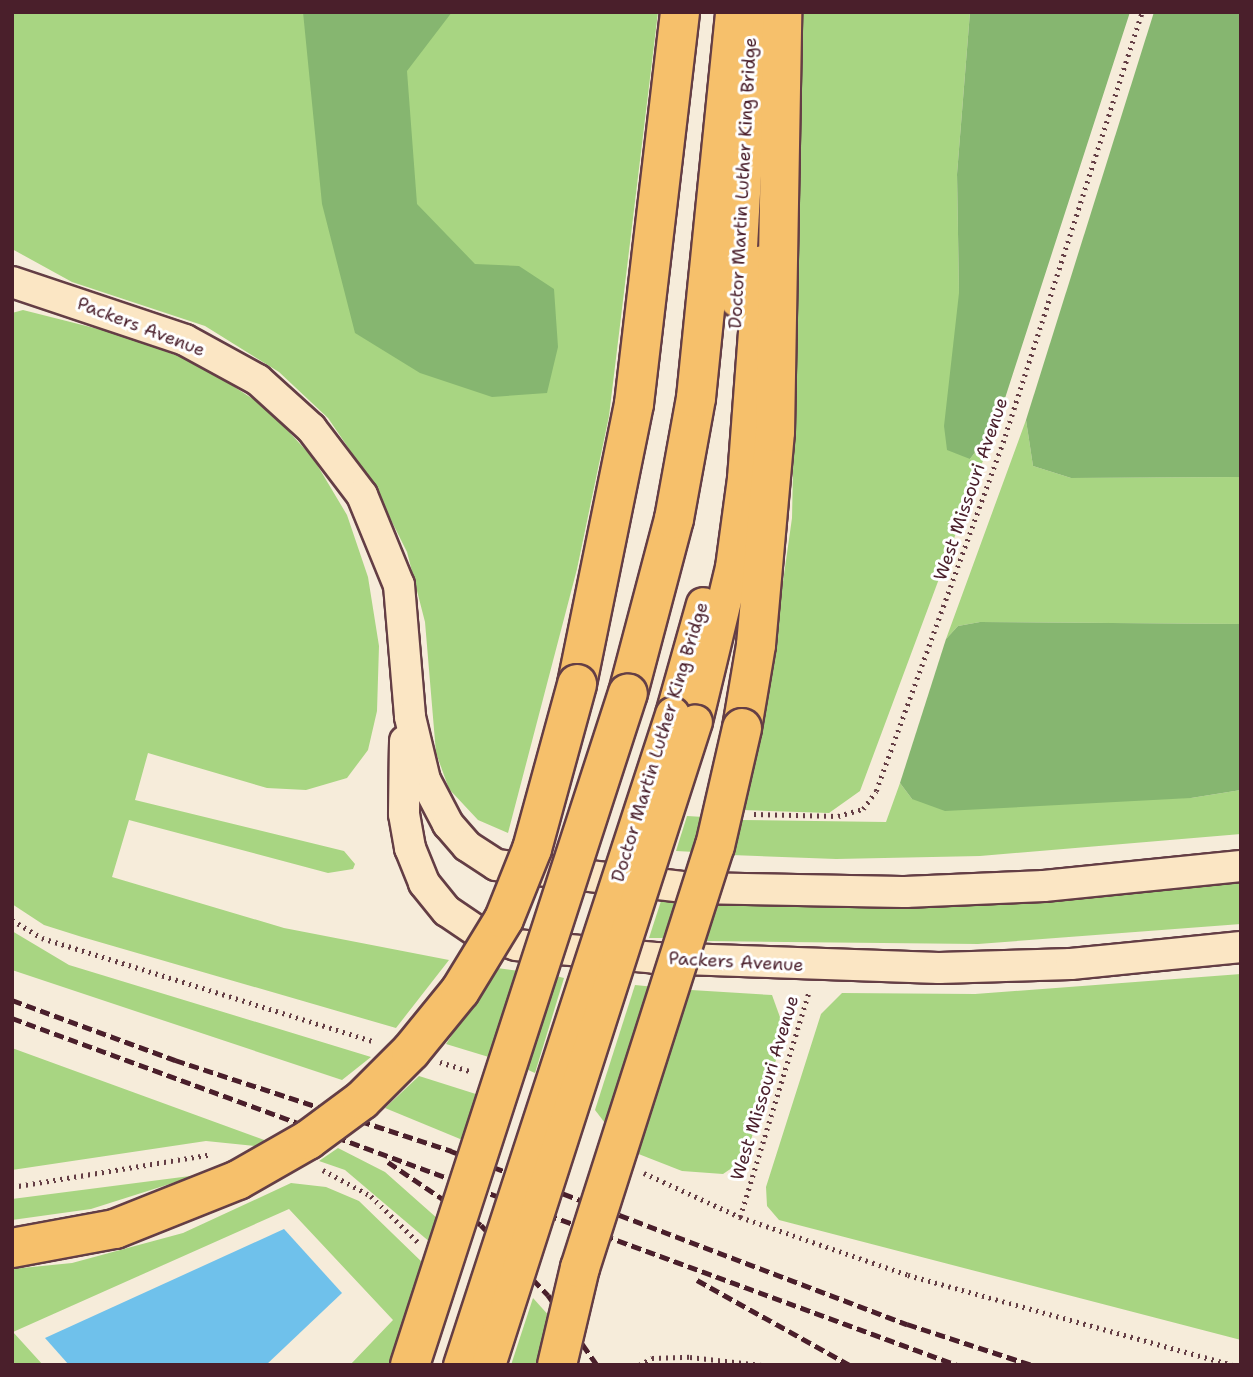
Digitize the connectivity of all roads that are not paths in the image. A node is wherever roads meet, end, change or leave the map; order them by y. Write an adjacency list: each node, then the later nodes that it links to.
1 (680, 12): 11 (highway, bridge)
2 (734, 12): 12 (highway, bridge)
3 (753, 12): 8 (main road, Doctor Martin Luther King Bridge)
4 (775, 12): 8 (main road, Doctor Martin Luther King Bridge)
5 (782, 12): 15 (highway, bridge)
6 (12, 282): 7 (main road, Packers Avenue)
7 (410, 717): 9 (main road, Packers Avenue); 10 (main road, Packers Avenue)
8 (684, 718): 13 (main road, Doctor Martin Luther King Bridge, bridge); 14 (main road, Doctor Martin Luther King Bridge, bridge)
9 (1241, 866)
10 (1241, 947)
11 (12, 1248)
12 (410, 1365)
13 (460, 1365)
14 (488, 1365)
15 (556, 1365)

